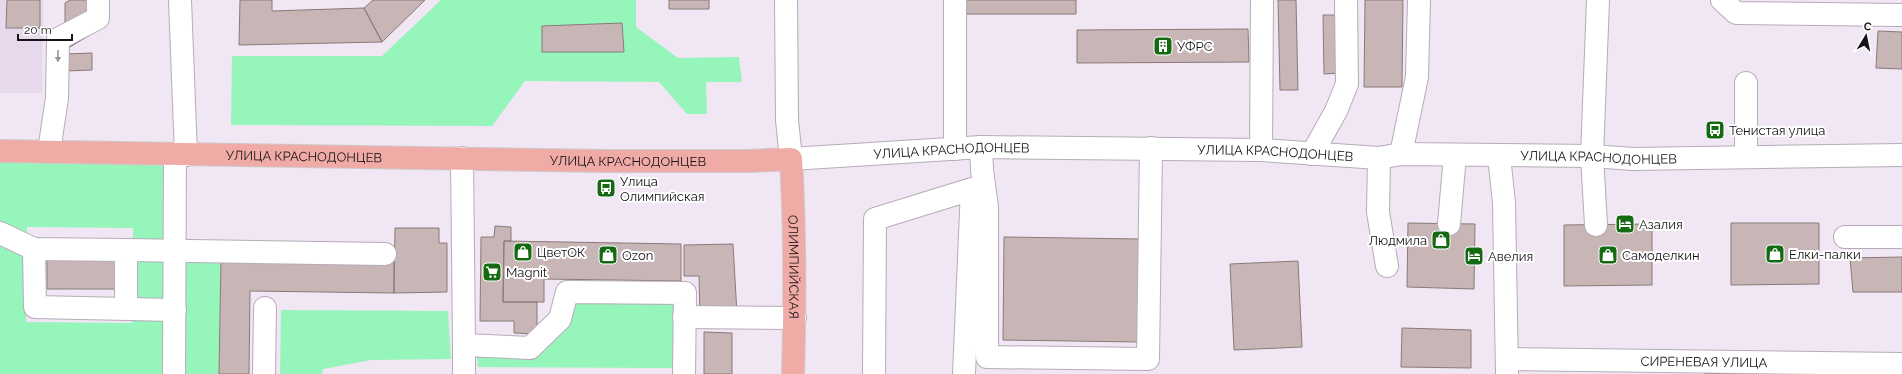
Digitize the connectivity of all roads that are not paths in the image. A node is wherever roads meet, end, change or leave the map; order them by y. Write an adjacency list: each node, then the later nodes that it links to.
1 (98, 0): 17 (street, one-way to 17)
2 (180, 0): 18 (street)
3 (786, 0): 28 (street)
4 (955, 0): 13 (street)
5 (1262, 0): 15 (street)
6 (1346, 0): 19 (street)
7 (1419, 0): 20 (street)
8 (1598, 0): 24 (street)
9 (1722, 0): 10 (street)
10 (1902, 15)
11 (1746, 83): 25 (street)
12 (981, 147): 13 (street, УЛИЦА КРАСНОДОНЦЕВ); 14 (street, УЛИЦА КРАСНОДОНЦЕВ); 14 (street)
13 (955, 148): 28 (street, УЛИЦА КРАСНОДОНЦЕВ)
14 (1151, 148): 15 (street, УЛИЦА КРАСНОДОНЦЕВ)
15 (1261, 150): 19 (street, УЛИЦА КРАСНОДОНЦЕВ)
16 (0, 151): 17 (main road, УЛИЦА КРАСНОДОНЦЕВ)
17 (49, 151): 18 (main road, УЛИЦА КРАСНОДОНЦЕВ)
18 (180, 154): 26 (main road, УЛИЦА КРАСНОДОНЦЕВ); 36 (street)
19 (1312, 154): 27 (street, УЛИЦА КРАСНОДОНЦЕВ)
20 (1401, 154): 22 (street, УЛИЦА КРАСНОДОНЦЕВ); 27 (street, УЛИЦА КРАСНОДОНЦЕВ)
21 (1902, 155): 25 (street, УЛИЦА КРАСНОДОНЦЕВ)
22 (1455, 156): 23 (street, УЛИЦА КРАСНОДОНЦЕВ); 29 (street)
23 (1498, 156): 24 (street, УЛИЦА КРАСНОДОНЦЕВ); 46 (street)
24 (1592, 156): 25 (street, УЛИЦА КРАСНОДОНЦЕВ); 30 (street)
25 (1746, 157)
26 (462, 158): 28 (main road, УЛИЦА КРАСНОДОНЦЕВ); 44 (street)
27 (1378, 158): 38 (street)
28 (791, 159): 43 (main road, ОЛИМПИЙСКАЯ)
29 (1449, 224)
30 (1596, 225)
31 (0, 233): 34 (street)
32 (1845, 237): 33 (street)
33 (1902, 237)
34 (34, 249): 35 (street); 39 (street)
35 (126, 250): 36 (street); 39 (street)
36 (175, 252): 37 (street); 41 (street)
37 (385, 254)
38 (1387, 266)
39 (126, 308): 41 (street)
40 (265, 308): 49 (street)
41 (175, 310): 48 (street)
42 (684, 317): 43 (street); 44 (street); 51 (street)
43 (795, 318): 52 (main road, ОЛИМПИЙСКАЯ)
44 (464, 345): 50 (street)
45 (1902, 364): 47 (street, СИРЕНЕВАЯ УЛИЦА)
46 (1507, 367): 47 (street, СИРЕНЕВАЯ УЛИЦА)
47 (1778, 368)
48 (174, 374)
49 (264, 374)
50 (464, 374)
51 (684, 374)
52 (793, 374)
53 (874, 374): 54 (street)
54 (964, 374)

